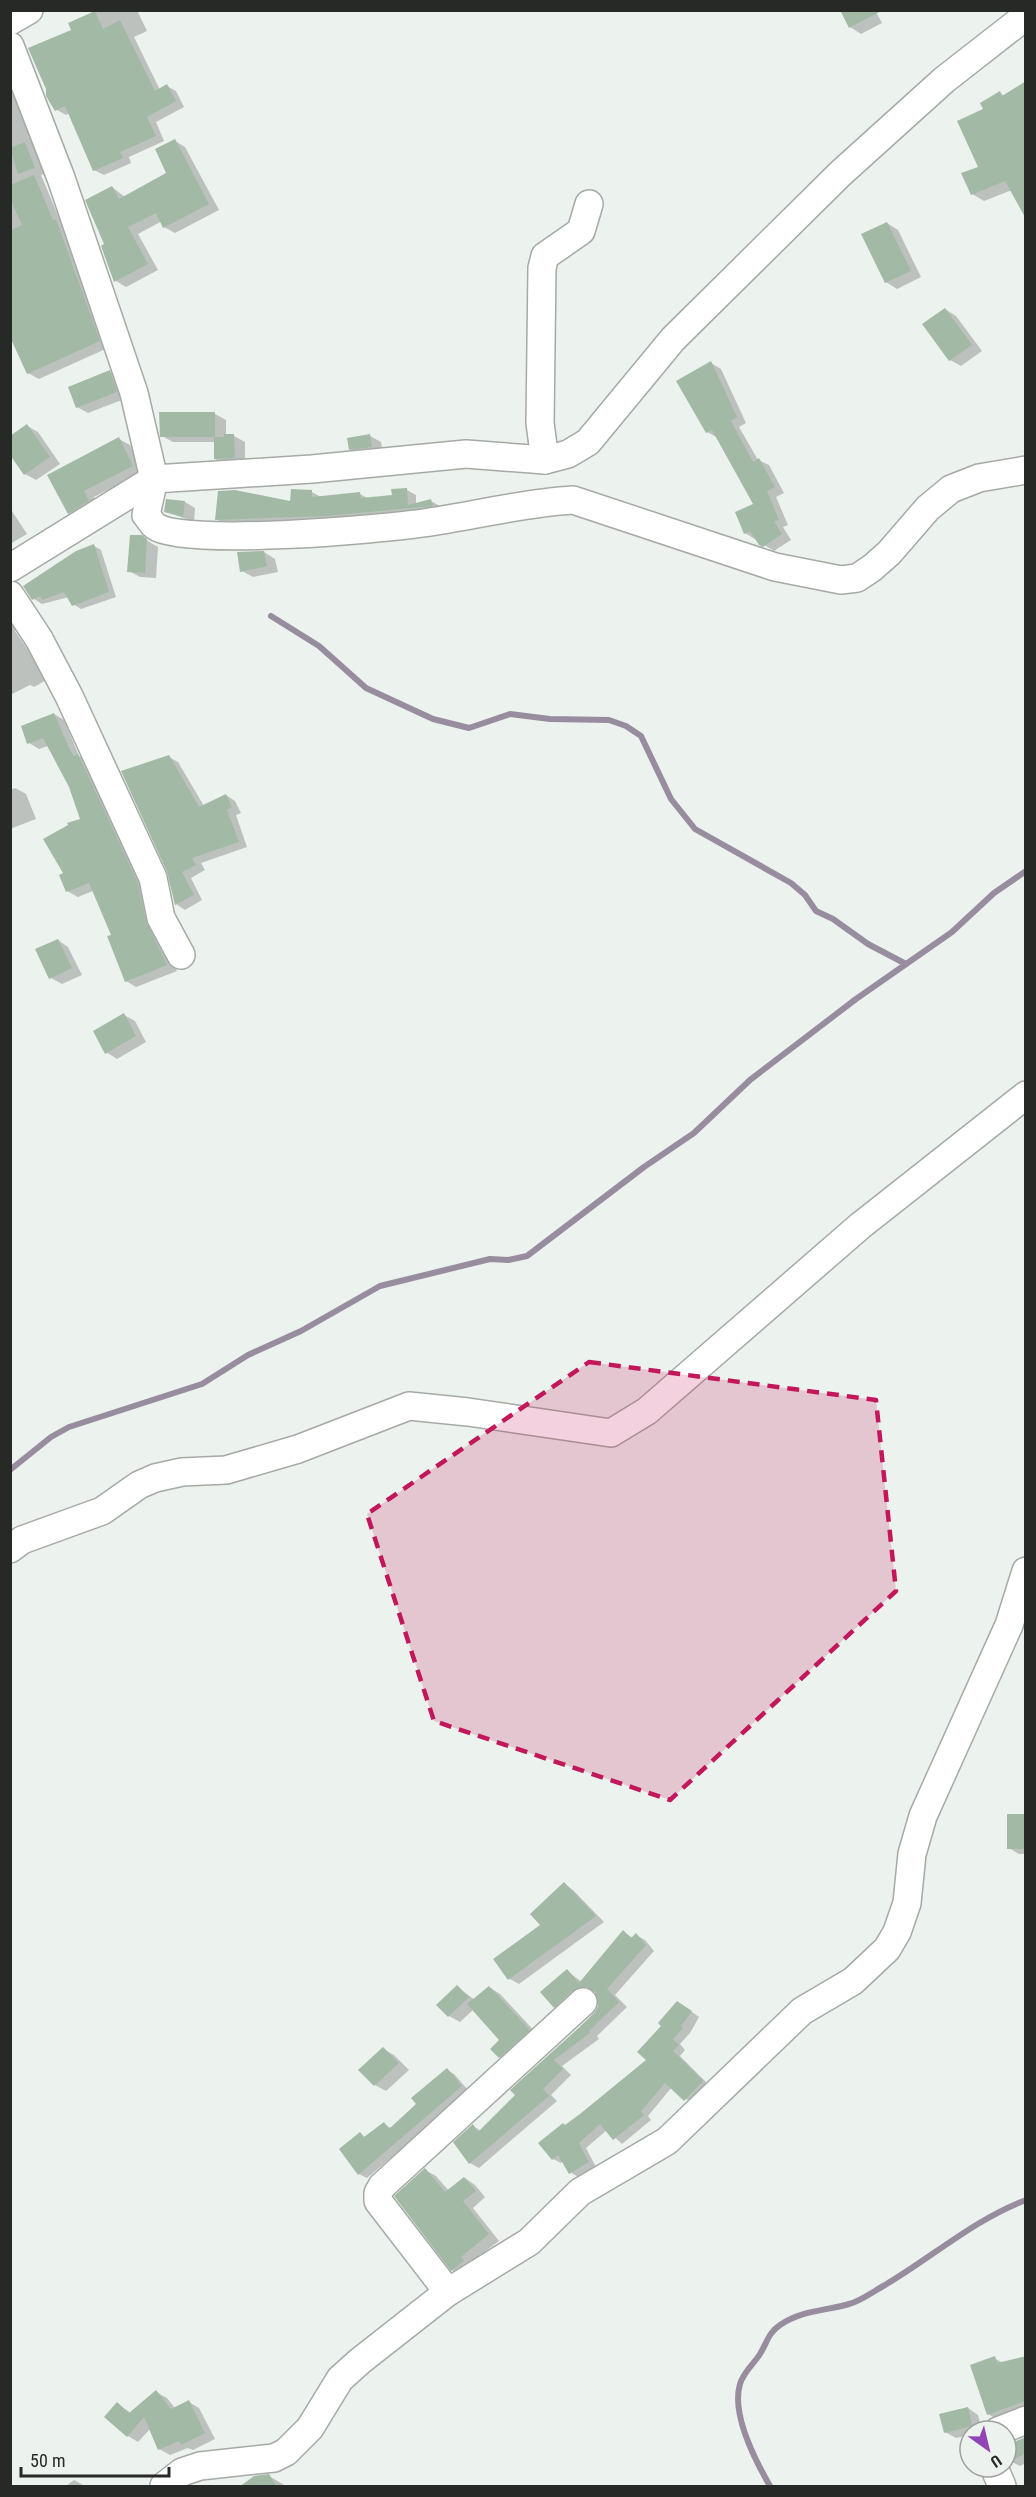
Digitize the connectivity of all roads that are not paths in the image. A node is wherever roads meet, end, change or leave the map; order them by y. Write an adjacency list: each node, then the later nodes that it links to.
1 (29, 10): 2 (street)
2 (10, 21)
3 (1024, 22): 6 (street)
4 (10, 46): 8 (street)
5 (589, 204): 6 (street)
6 (545, 460): 8 (street)
7 (1026, 470): 8 (street)
8 (154, 479): 9 (street)
9 (10, 568)
10 (10, 595): 11 (street)
11 (181, 955)
12 (1026, 1095): 13 (street)
13 (10, 1549)
14 (1026, 1571): 16 (street)
15 (583, 2002): 16 (street)
16 (448, 2292): 17 (street)
17 (180, 2482)

